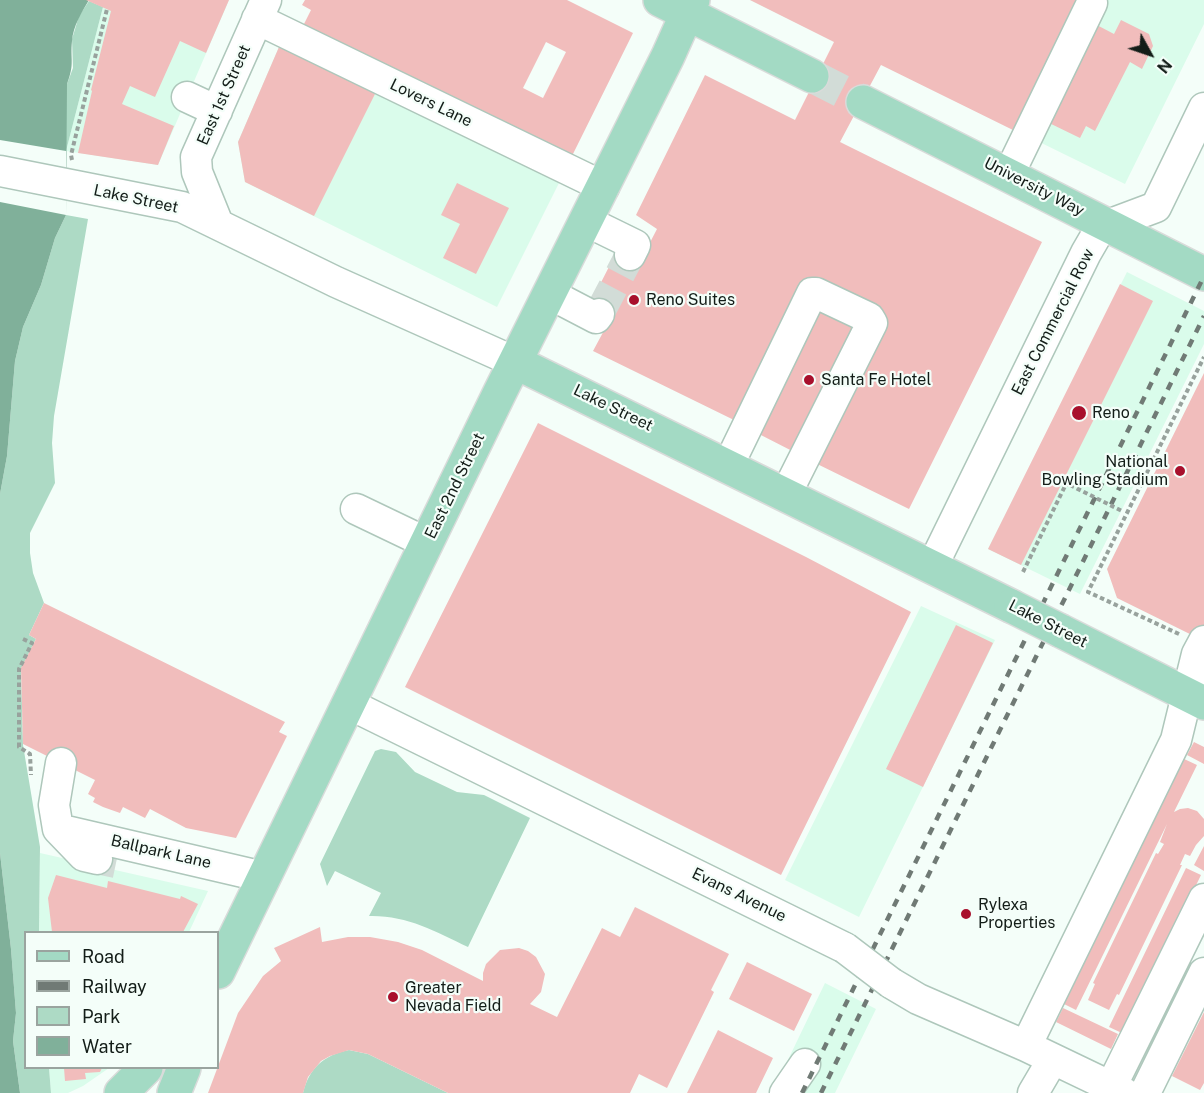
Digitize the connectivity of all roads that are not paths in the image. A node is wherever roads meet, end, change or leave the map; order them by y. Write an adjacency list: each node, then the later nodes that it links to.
1 (1092, 3): 10 (street)
2 (680, 5): 4 (main road); 11 (main road, East 2nd Street)
3 (261, 10): 8 (street, East 1st Street); 11 (street, Lovers Lane)
4 (812, 76)
5 (187, 97): 8 (street)
6 (863, 102): 10 (main road, University Way)
7 (1204, 108): 14 (street, East Commercial Row)
8 (217, 111): 13 (street, East 1st Street)
9 (0, 171): 13 (street, Lake Street)
10 (1008, 174): 14 (main road, University Way)
11 (604, 187): 12 (main road, East 2nd Street)
12 (586, 221): 15 (street); 17 (main road, East 2nd Street)
13 (218, 224): 19 (street, Lake Street)
14 (1108, 225): 16 (main road, University Way); 24 (street, East Commercial Row)
15 (630, 255)
16 (1192, 268)
17 (550, 294): 18 (street); 19 (main road, East 2nd Street)
18 (598, 314)
19 (515, 362): 20 (main road, Lake Street); 23 (main road, East 2nd Street)
20 (728, 466): 21 (main road, Lake Street); 21 (street)
21 (786, 494): 24 (main road, Lake Street)
22 (356, 509): 23 (street)
23 (427, 543): 27 (main road, East 2nd Street)
24 (932, 567): 26 (main road, Lake Street, bridge)
25 (1192, 638): 26 (street)
26 (1196, 699): 35 (street)
27 (349, 704): 31 (main road, East 2nd Street); 35 (street, Evans Avenue, bridge)
28 (61, 763): 29 (street)
29 (58, 828): 30 (street, Ballpark Lane); 30 (street)
30 (183, 857): 31 (street, Ballpark Lane)
31 (264, 877): 33 (main road, East 2nd Street)
32 (1204, 899): 40 (street)
33 (219, 970)
34 (1204, 974): 45 (street)
35 (1026, 1046): 36 (street, Evans Avenue)
36 (1053, 1059): 40 (street, Evans Avenue); 44 (street)
37 (805, 1064): 43 (street)
38 (145, 1069): 41 (main road)
39 (184, 1069): 42 (main road)
40 (1118, 1090)
41 (121, 1093)
42 (174, 1093)
43 (785, 1093)
44 (1033, 1093)
45 (1145, 1093)

